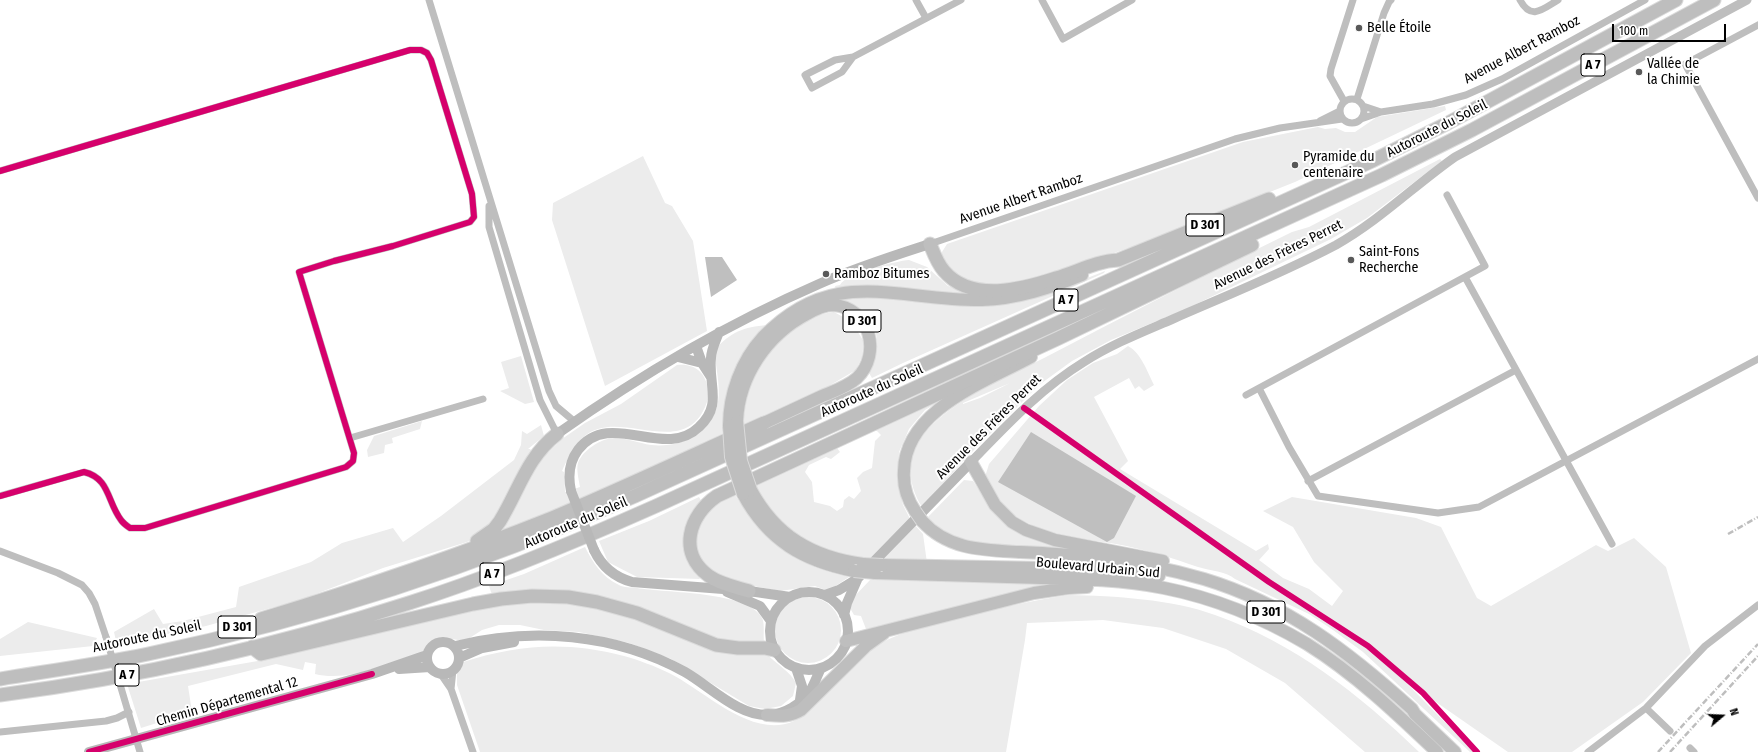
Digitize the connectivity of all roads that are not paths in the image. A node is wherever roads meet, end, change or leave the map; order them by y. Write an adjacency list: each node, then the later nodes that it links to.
1 (428, 0): 28 (street)
2 (916, 0): 14 (street)
3 (961, 0): 14 (street)
4 (1042, 0): 5 (street)
5 (1132, 0)
6 (1353, 0): 18 (street)
7 (1392, 0): 17 (street)
8 (1520, 0): 9 (street)
9 (1558, 0)
10 (1645, 0): 21 (street, Avenue Albert Ramboz)
11 (1676, 0): 27 (highway, Autoroute du Soleil / A 7)
12 (1714, 0): 30 (highway, Autoroute du Soleil / A 7)
13 (1747, 0): 49 (street, Avenue des Frères Perret)
14 (926, 18): 16 (street)
15 (1758, 25): 29 (street)
16 (853, 57): 16 (street)
17 (1357, 99): 18 (street); 19 (street)
18 (1344, 101): 20 (street)
19 (1363, 106): 21 (street, Avenue Albert Ramboz); 23 (street)
20 (1340, 111): 22 (street); 24 (street)
21 (1381, 112): 23 (street, Avenue Albert Ramboz)
22 (1342, 118): 23 (street); 24 (street, Avenue Albert Ramboz)
23 (1360, 119)
24 (1320, 122): 31 (street, Avenue Albert Ramboz)
25 (0, 171): 48 (street)
26 (1447, 195): 33 (street)
27 (1295, 196): 32 (highway, D 301); 72 (highway, Autoroute du Soleil / A 7)
28 (489, 197): 44 (street); 47 (street)
29 (1758, 198)
30 (1307, 211): 35 (highway); 70 (highway, Autoroute du Soleil / A 7)
31 (930, 244): 32 (highway); 34 (main road, Avenue Albert Ramboz)
32 (1118, 260): 45 (highway, D 301)
33 (1465, 277): 40 (street); 41 (street)
34 (719, 332): 36 (main road, Avenue Albert Ramboz); 39 (main road)
35 (1059, 338): 60 (highway); 87 (highway, bridge)
36 (699, 344): 37 (main road, Avenue Albert Ramboz); 39 (main road)
37 (678, 357): 39 (main road); 44 (main road, Avenue Albert Ramboz)
38 (1758, 358): 50 (street)
39 (706, 360): 59 (main road, bridge)
40 (1516, 370): 50 (street); 51 (street)
41 (1259, 388): 42 (street); 51 (street)
42 (1246, 395)
43 (483, 399): 48 (street)
44 (575, 422): 47 (main road, Avenue Albert Ramboz)
45 (733, 423): 46 (highway, D 301); 57 (highway, D 301, bridge)
46 (764, 423): 55 (highway)
47 (557, 434): 55 (highway)
48 (350, 438): 52 (street)
49 (971, 462): 57 (main road, Avenue des Frères Perret); 87 (highway)
50 (1567, 462): 51 (street); 53 (street)
51 (1308, 481)
52 (0, 496)
53 (1612, 544)
54 (0, 551): 86 (street, bridge)
55 (437, 560): 72 (highway, D 301)
56 (878, 569): 57 (highway, D 301, bridge); 58 (highway, Boulevard Urbain Sud / D 301); 87 (highway, D 301)
57 (858, 571): 61 (main road); 64 (main road)
58 (1142, 584): 66 (highway); 94 (highway, Boulevard Urbain Sud / D 301)
59 (720, 589): 60 (main road); 65 (main road)
60 (749, 591): 62 (main road)
61 (825, 596): 62 (main road); 64 (main road)
62 (790, 597): 65 (main road)
63 (1758, 605): 85 (street)
64 (844, 615): 68 (main road)
65 (771, 621): 71 (main road)
66 (890, 628): 68 (highway); 88 (highway)
67 (574, 638): 69 (main road); 74 (main road); 88 (main road)
68 (846, 641): 77 (main road)
69 (455, 646): 73 (main road); 74 (main road)
70 (252, 647): 71 (highway); 83 (highway, Autoroute du Soleil / A 7)
71 (774, 650): 76 (main road)
72 (146, 654): 81 (highway, Autoroute du Soleil / A 7)
73 (427, 655): 75 (main road); 80 (main road)
74 (459, 658): 78 (main road)
75 (430, 667): 79 (main road); 80 (main road)
76 (796, 668): 77 (main road); 84 (main road)
77 (821, 668): 84 (main road)
78 (453, 670): 79 (main road); 82 (street)
79 (440, 673): 82 (street)
80 (372, 674): 91 (main road, Chemin Départemental 12)
81 (0, 679)
82 (451, 689): 93 (street)
83 (0, 695)
84 (800, 700): 88 (main road)
85 (1646, 708): 89 (street); 96 (street)
86 (129, 712): 90 (street); 92 (street, bridge)
87 (1415, 714): 95 (highway, D 301)
88 (767, 715)
89 (1670, 731)
90 (0, 732)
91 (90, 752)
92 (140, 752)
93 (473, 752)
94 (1437, 752)
95 (1455, 752)
96 (1588, 752)

